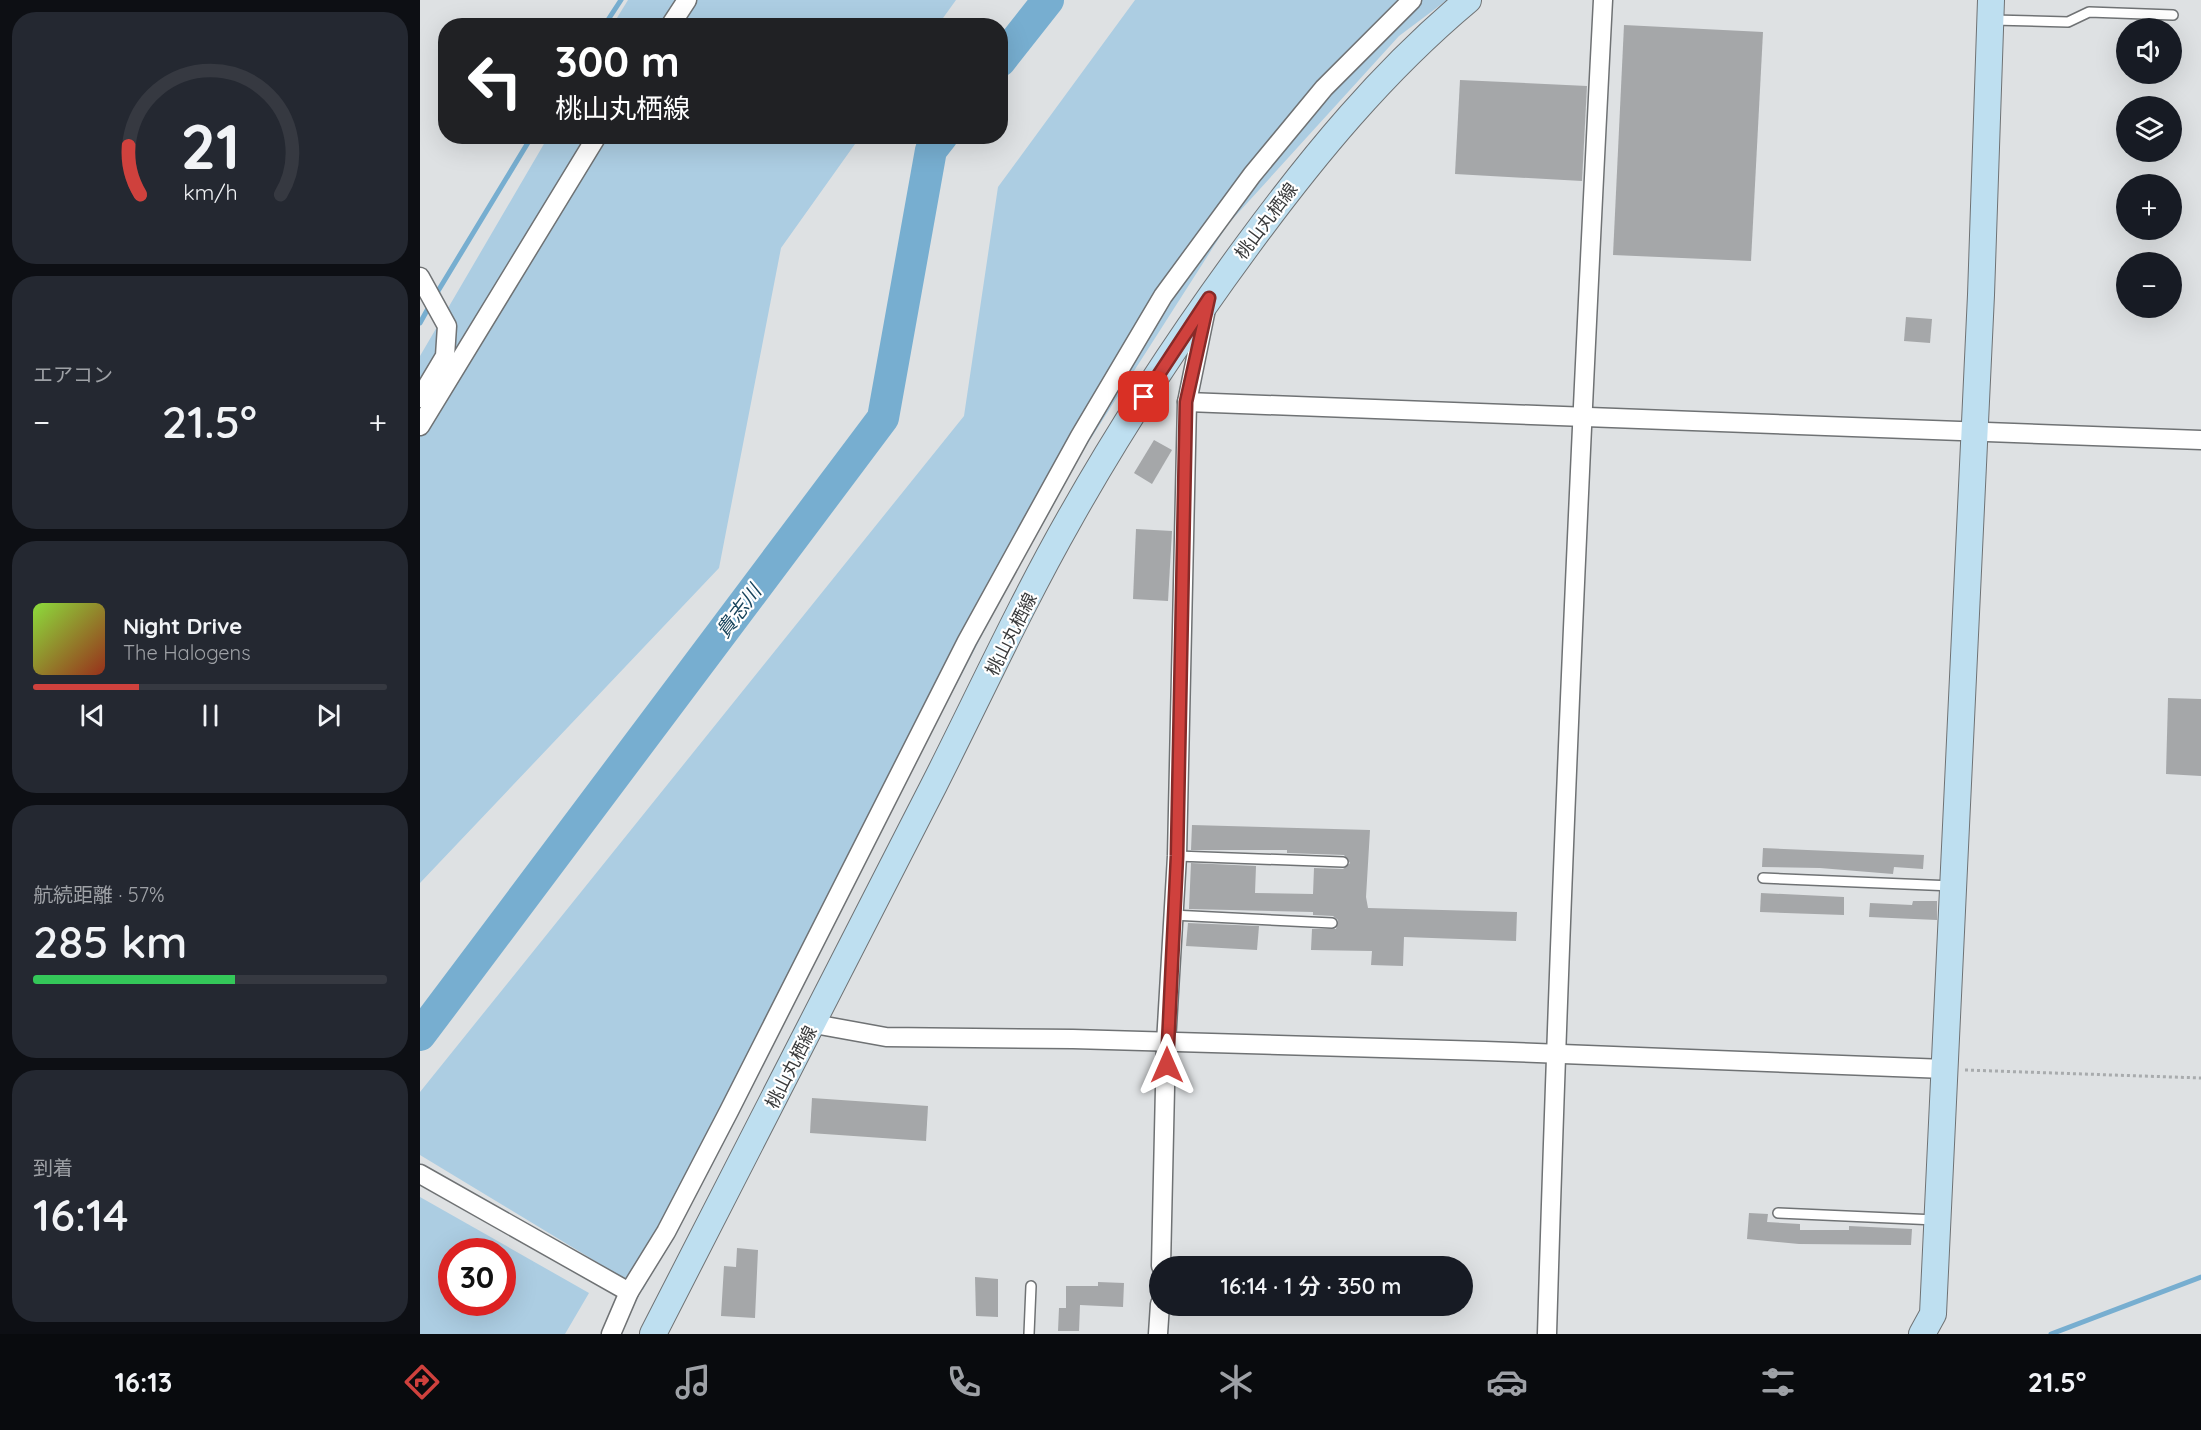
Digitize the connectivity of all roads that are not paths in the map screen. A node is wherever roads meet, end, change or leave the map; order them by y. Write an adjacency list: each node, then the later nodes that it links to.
1 (687, 0): 7 (street)
2 (1412, 0): 32 (street)
3 (1468, 0): 10 (main road, 桃山丸栖線)
4 (1603, 0): 13 (street)
5 (1991, 10): 6 (lane); 15 (main road)
6 (2173, 15)
7 (675, 18)
8 (592, 144): 14 (street)
9 (429, 292): 11 (street)
10 (1209, 298): 12 (street); 23 (main road, 桃山丸栖線)
11 (420, 399)
12 (1186, 402): 13 (street); 17 (street)
13 (1582, 416): 15 (street); 25 (street)
14 (420, 426)
15 (1975, 430): 16 (street); 20 (main road)
16 (2201, 440)
17 (1177, 856): 18 (lane); 21 (street)
18 (1343, 862)
19 (1763, 878): 20 (lane)
20 (1953, 886): 26 (main road)
21 (1172, 915): 22 (lane); 24 (street)
22 (1332, 922)
23 (814, 1024): 24 (street); 36 (main road, 桃山丸栖線)
24 (1166, 1042): 25 (street); 30 (street)
25 (1555, 1054): 26 (street); 39 (street)
26 (1945, 1069): 29 (main road)
27 (420, 1173): 32 (street)
28 (1778, 1213): 29 (lane)
29 (1938, 1220): 34 (main road)
30 (1161, 1256)
31 (1031, 1286): 37 (lane)
32 (629, 1292): 35 (street)
33 (1159, 1316): 38 (street)
34 (1930, 1327)
35 (611, 1334)
36 (652, 1334)
37 (1029, 1334)
38 (1158, 1334)
39 (1547, 1334)

